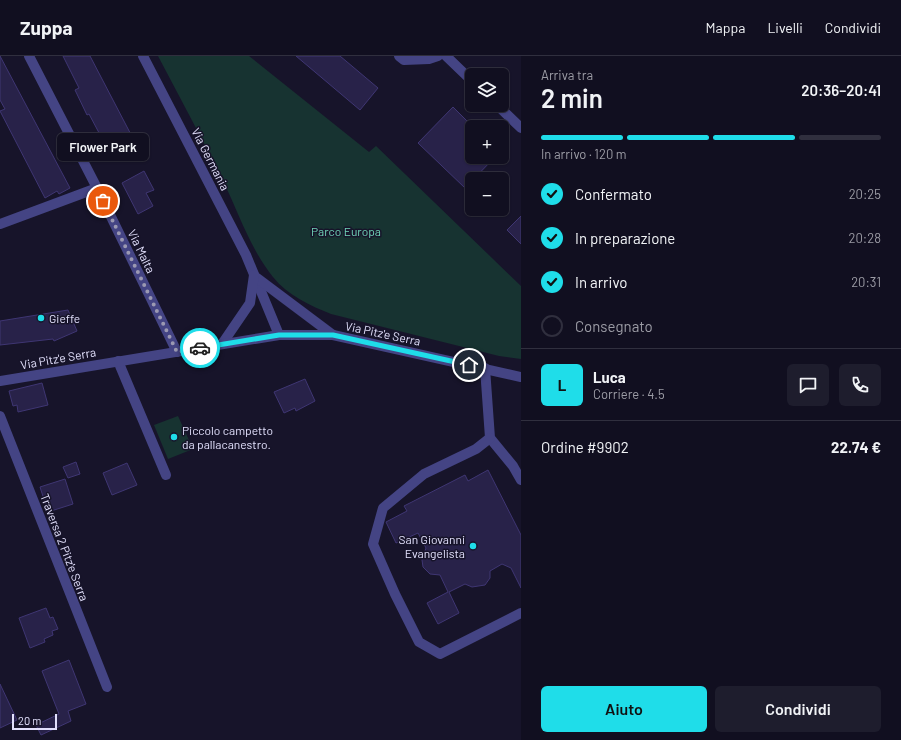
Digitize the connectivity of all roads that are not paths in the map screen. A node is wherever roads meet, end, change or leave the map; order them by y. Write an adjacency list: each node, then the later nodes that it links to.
1 (29, 56): 9 (street, Via Malta)
2 (143, 56): 11 (street, Via Germania)
3 (399, 56): 4 (street)
4 (438, 56)
5 (446, 56): 6 (street)
6 (465, 74)
7 (504, 112): 8 (street)
8 (521, 128)
9 (97, 188): 10 (street); 15 (street, Via Malta)
10 (0, 224)
11 (254, 275): 12 (street, Via Germania); 13 (street); 14 (street, Via Germania)
12 (279, 335): 13 (street, Via Pitz'e Serra); 14 (street, Via Pitz'e Serra)
13 (333, 335): 17 (street, Via Pitz'e Serra)
14 (222, 344): 15 (street, Via Pitz'e Serra)
15 (177, 352): 16 (street, Via Pitz'e Serra)
16 (118, 361): 19 (street, Via Pitz'e Serra); 22 (street)
17 (485, 368): 18 (street, Via Pitz'e Serra); 21 (street)
18 (521, 377)
19 (0, 381)
20 (0, 416): 25 (street, Traversa 2 Pitz'e Serra)
21 (490, 438): 23 (street); 24 (street)
22 (166, 475)
23 (521, 480)
24 (521, 613)
25 (106, 687)

